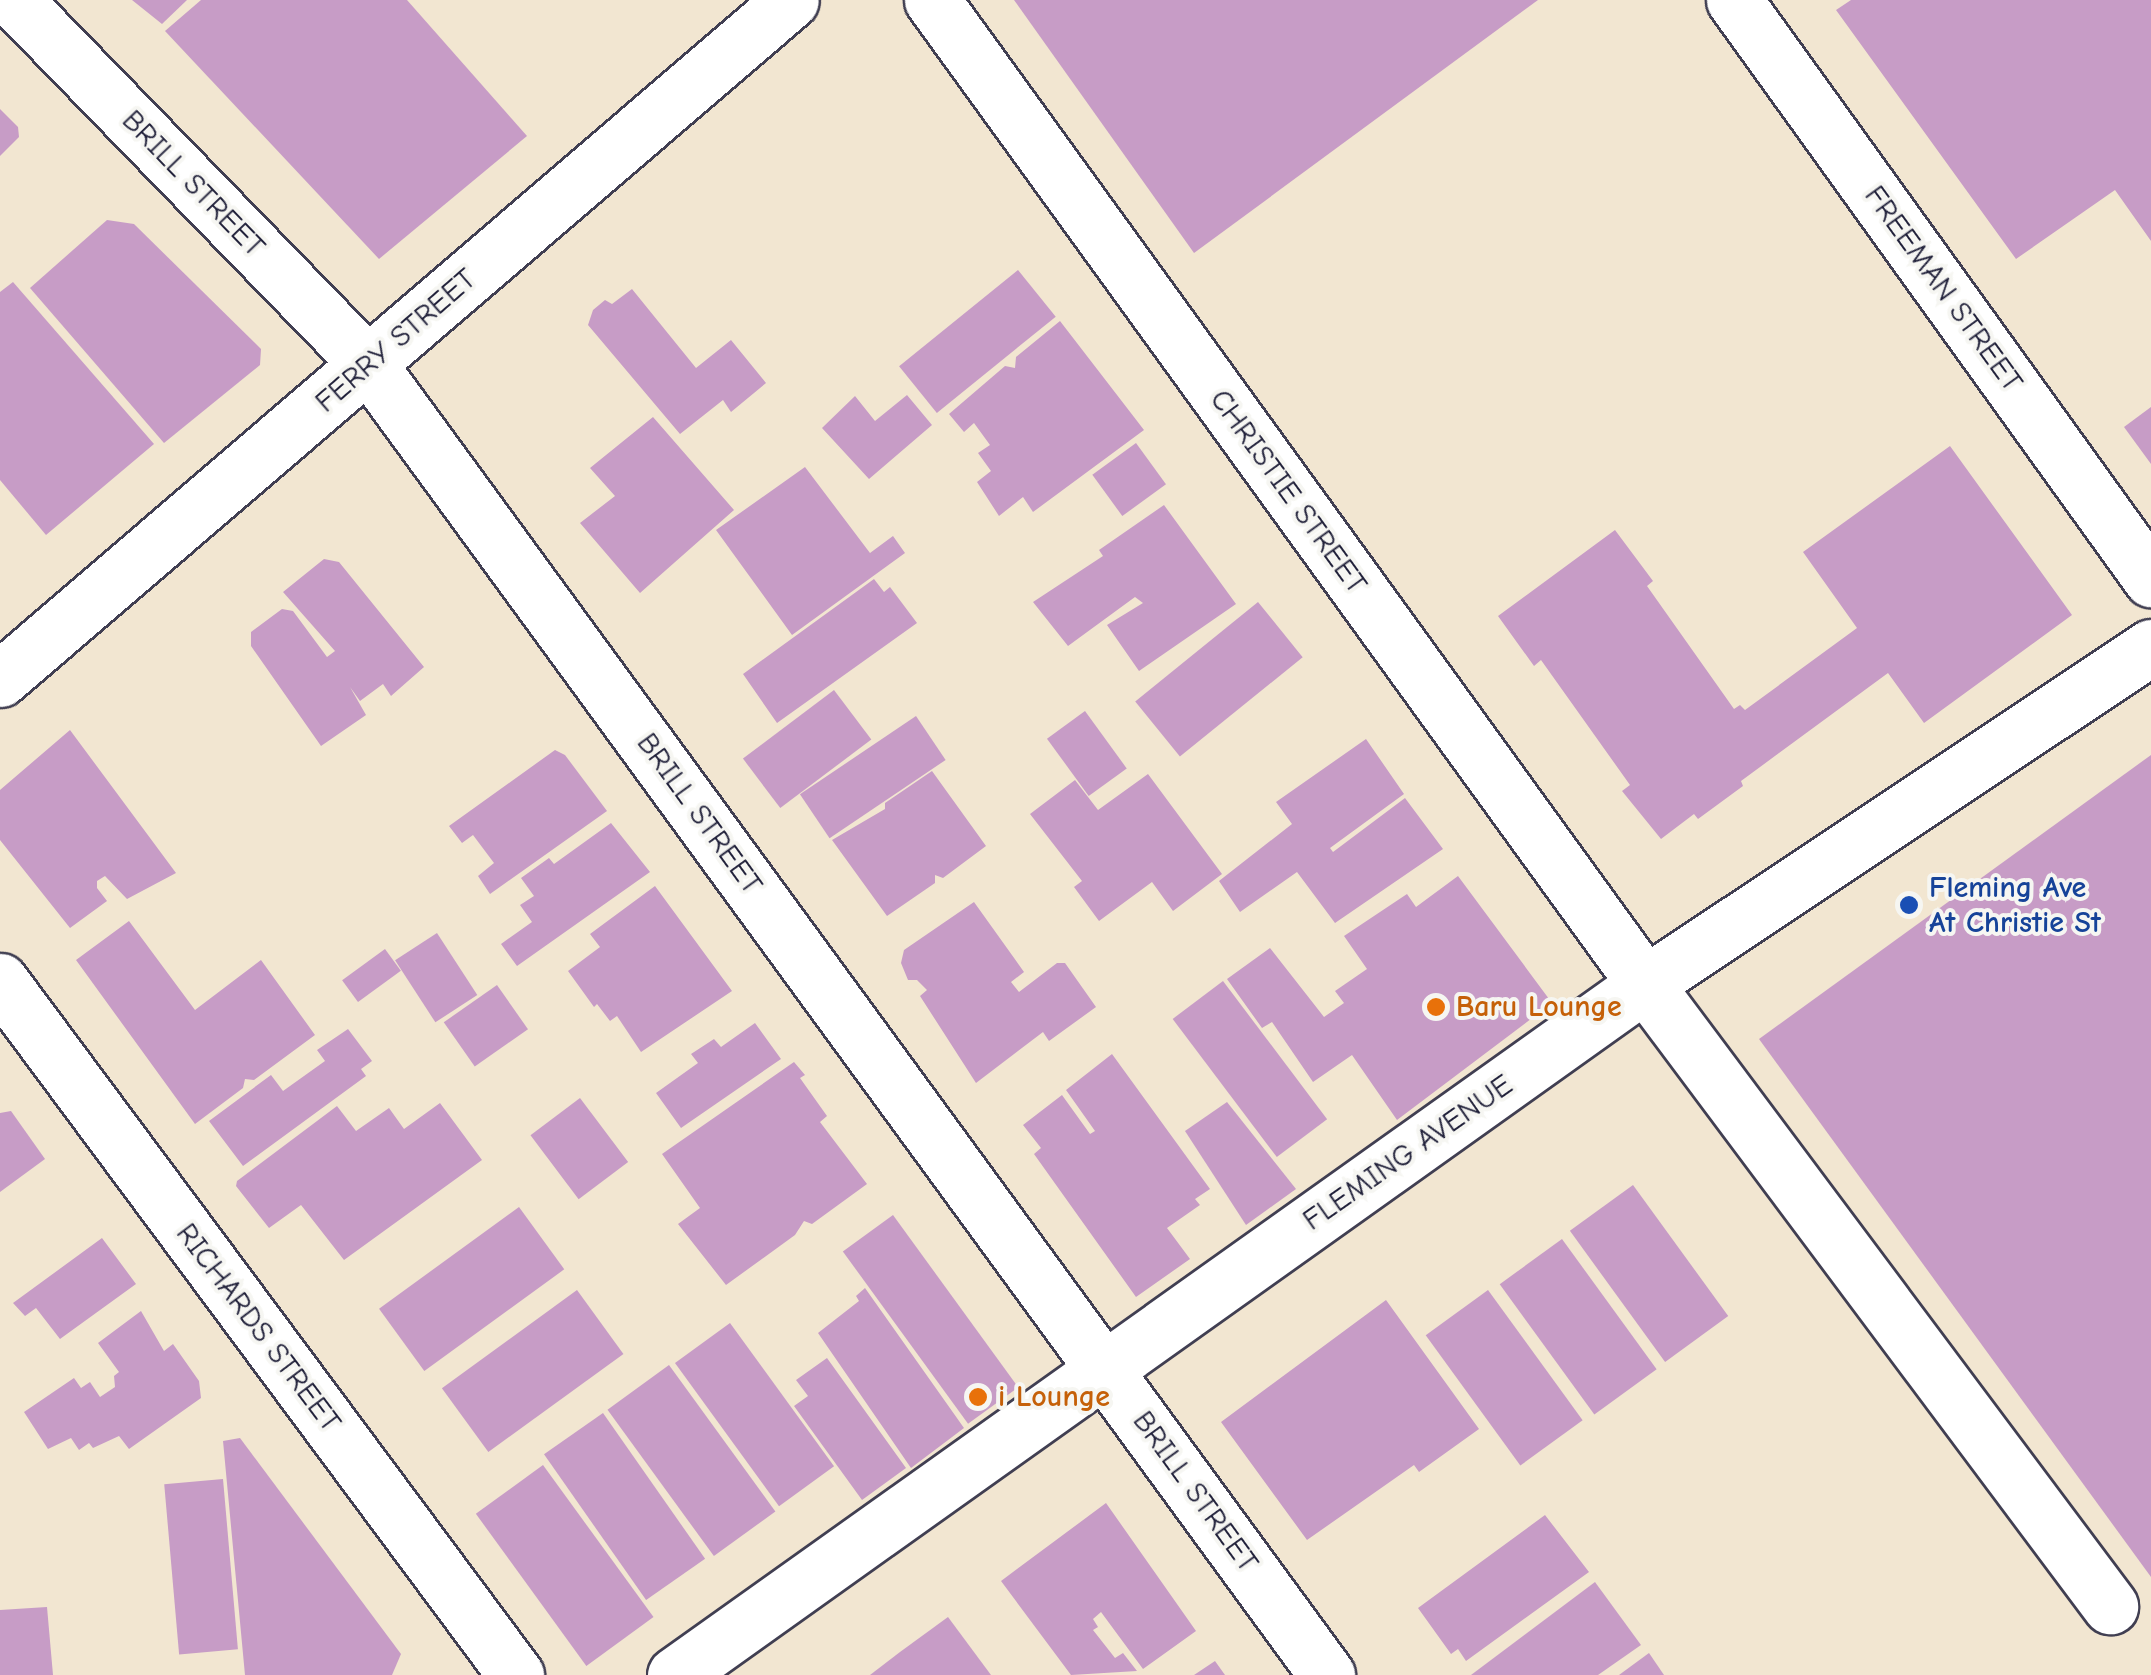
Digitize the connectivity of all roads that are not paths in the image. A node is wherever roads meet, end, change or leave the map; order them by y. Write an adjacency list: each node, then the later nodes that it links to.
1 (14, 0): 5 (street, BRILL STREET)
2 (790, 0): 5 (street, FERRY STREET)
3 (932, 0): 10 (street, CHRISTIE STREET)
4 (1734, 0): 6 (street, FREEMAN STREET)
5 (369, 365): 8 (street, FERRY STREET); 11 (street, BRILL STREET)
6 (2151, 579)
7 (2151, 647): 10 (street, FLEMING AVENUE)
8 (0, 679)
9 (0, 981): 13 (street, RICHARDS STREET)
10 (1644, 984): 11 (street, FLEMING AVENUE); 12 (street, CHRISTIE STREET)
11 (1106, 1368): 14 (street, FLEMING AVENUE); 15 (street, BRILL STREET)
12 (2110, 1606)
13 (516, 1675)
14 (675, 1675)
15 (1327, 1675)

